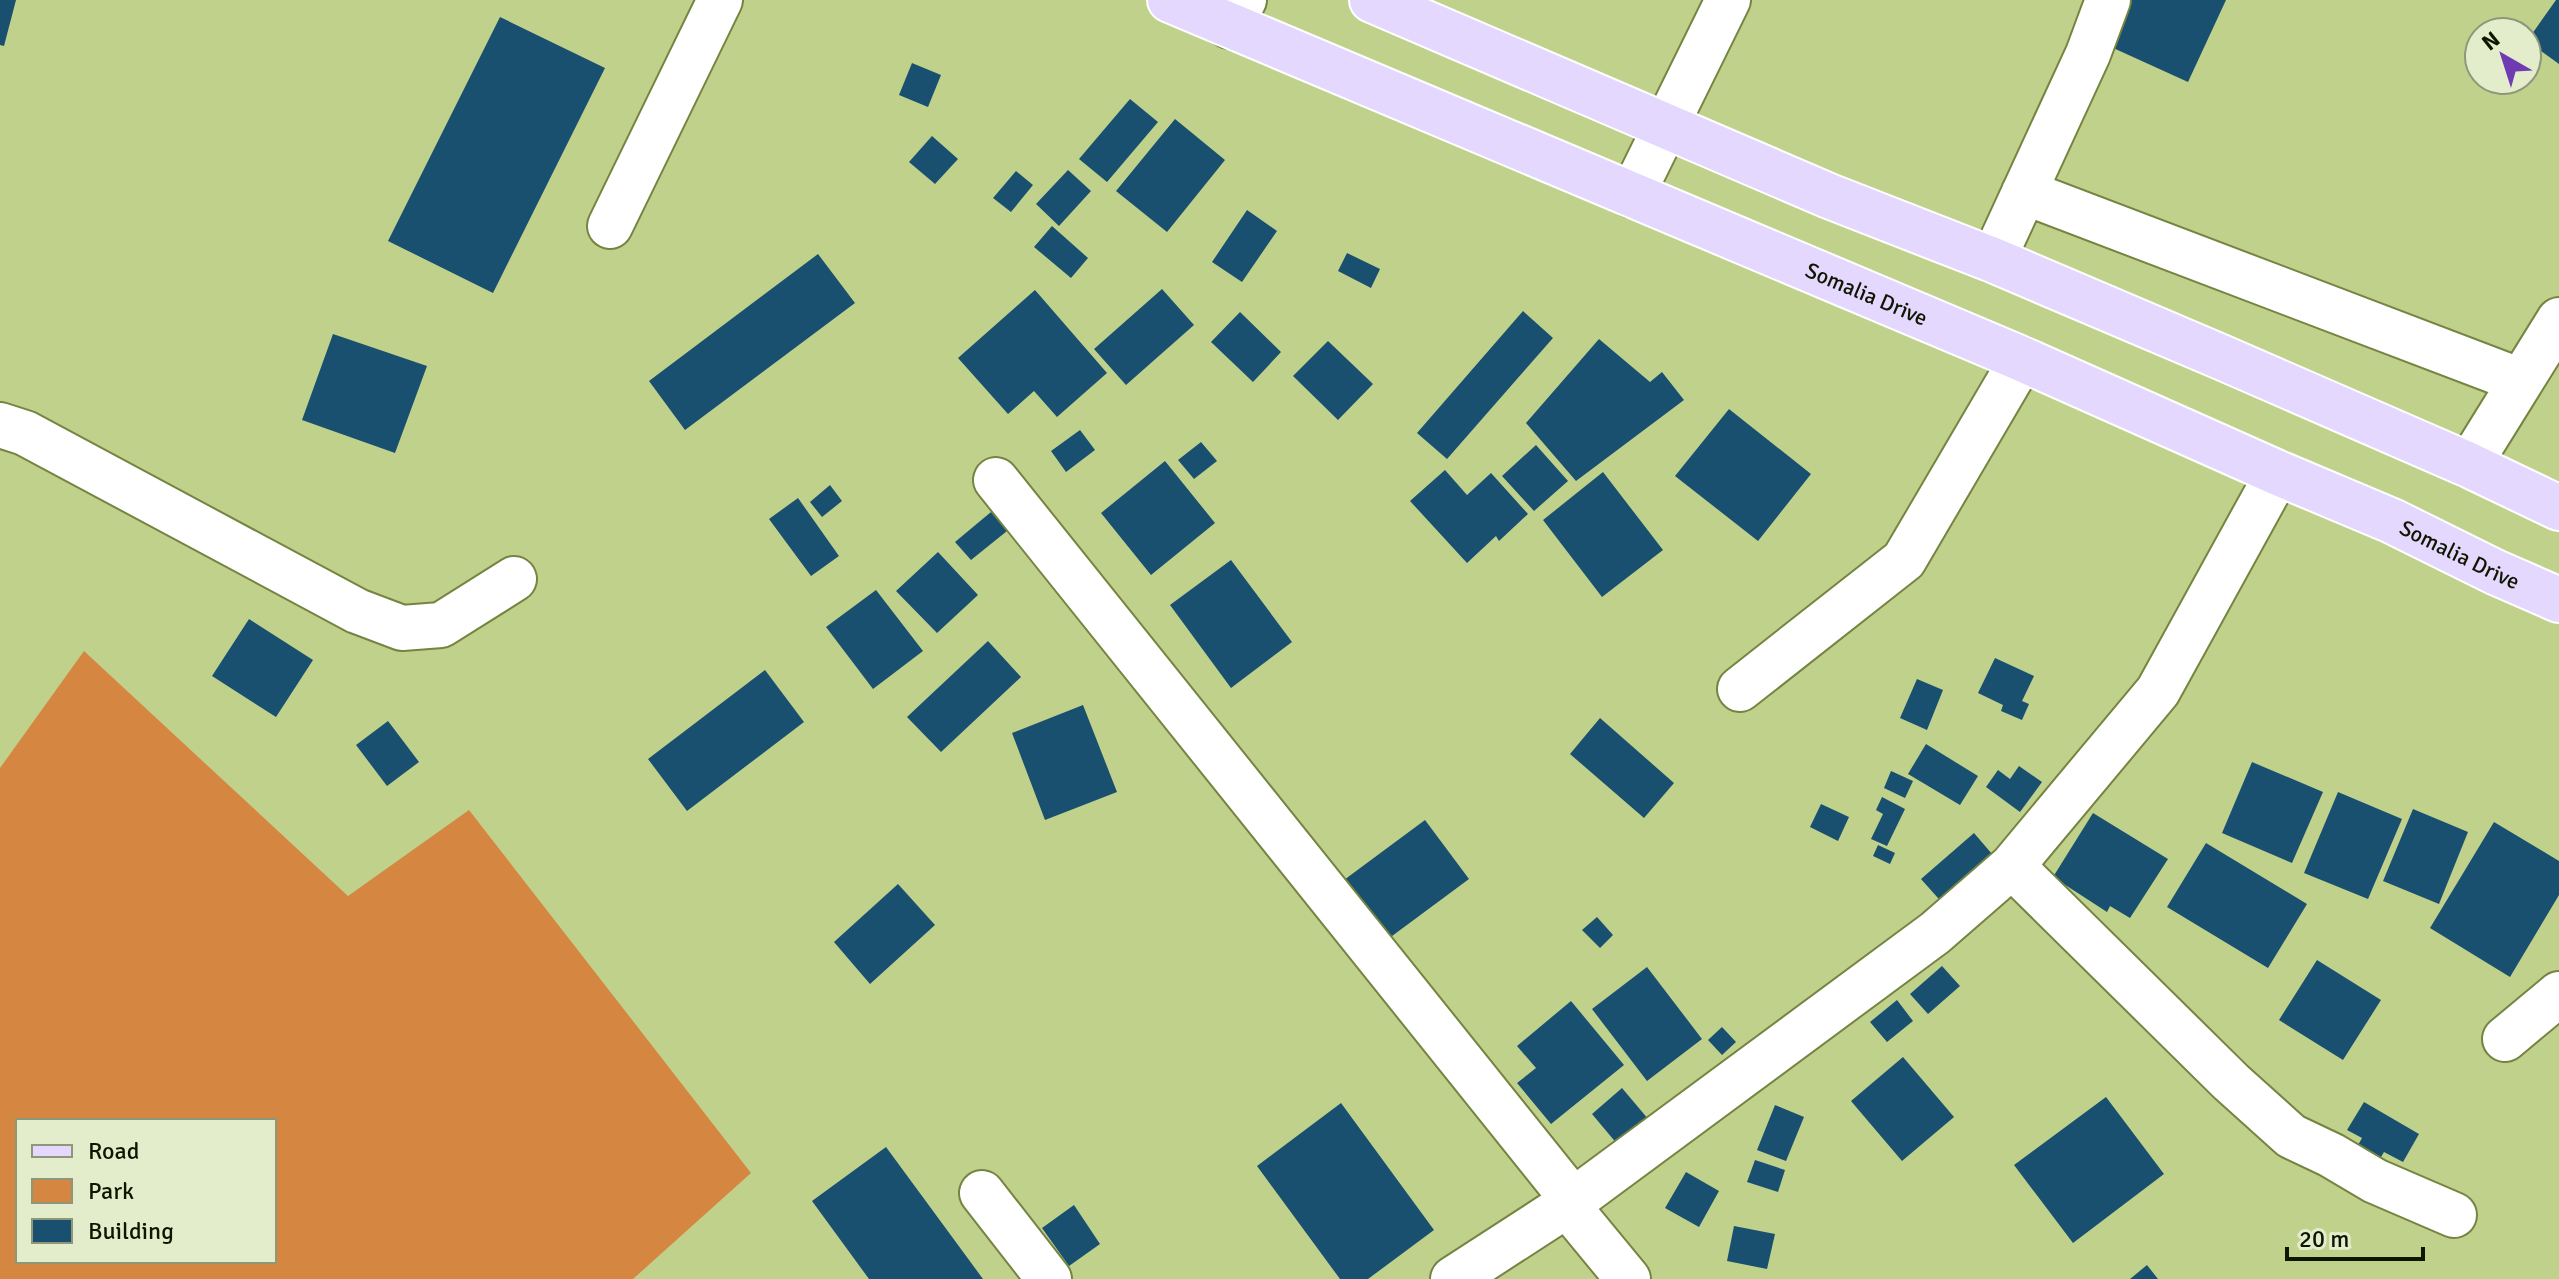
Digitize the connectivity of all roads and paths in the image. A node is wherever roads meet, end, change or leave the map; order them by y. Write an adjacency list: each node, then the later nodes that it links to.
1 (720, 0): 10 (street)
2 (1170, 0): 6 (main road, Somalia Drive)
3 (1372, 0): 7 (main road)
4 (1728, 0): 7 (street)
5 (2108, 0): 8 (street)
6 (1236, 13): 9 (main road, Somalia Drive)
7 (1665, 126): 9 (street); 11 (main road)
8 (2024, 192): 11 (street); 14 (street)
9 (1632, 195): 13 (main road, Somalia Drive)
10 (610, 226)
11 (1993, 260): 16 (main road)
12 (2559, 320): 14 (street)
13 (2022, 359): 17 (main road, Somalia Drive); 22 (street)
14 (2521, 381): 16 (street)
15 (0, 425): 20 (street)
16 (2469, 465): 19 (main road)
17 (2278, 473): 21 (main road, Somalia Drive); 23 (street)
18 (996, 480): 27 (street)
19 (2559, 508)
20 (514, 579)
21 (2559, 600)
22 (1740, 689)
23 (2012, 866): 27 (street); 28 (street)
24 (2559, 994): 25 (street)
25 (2505, 1039)
26 (982, 1193): 29 (street)
27 (1570, 1202): 30 (street); 31 (street)
28 (2454, 1215)
29 (1049, 1279)
30 (1453, 1279)
31 (1628, 1279)

